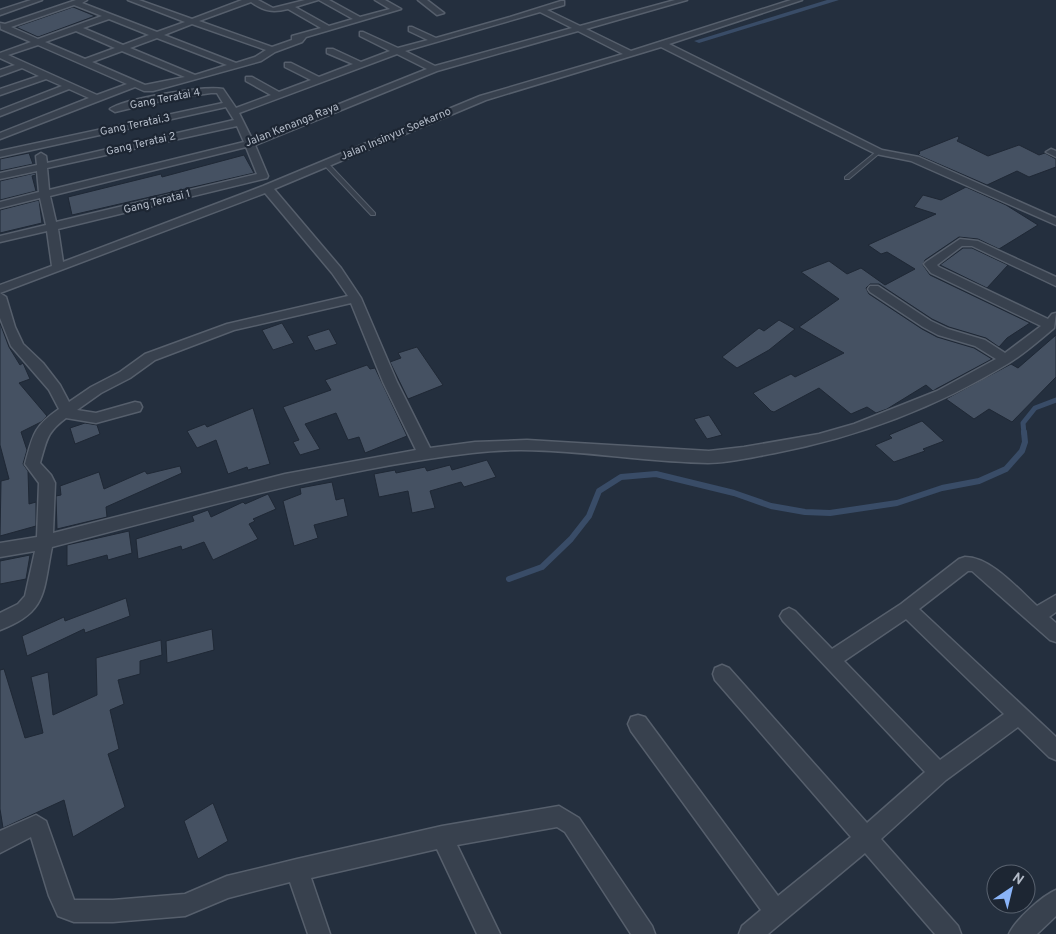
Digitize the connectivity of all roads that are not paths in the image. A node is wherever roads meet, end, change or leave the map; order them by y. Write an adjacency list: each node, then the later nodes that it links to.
1 (38, 0): 15 (street)
2 (132, 0): 19 (street)
3 (249, 0): 19 (street)
4 (253, 0): 13 (street)
5 (314, 0): 13 (street)
6 (323, 0): 18 (street)
7 (380, 0): 18 (street)
8 (422, 0): 16 (street)
9 (683, 0): 22 (street, Jalan Kenanga Raya)
10 (798, 0): 30 (street, Jalan Insinyur Soekarno)
11 (79, 1): 17 (street); 20 (street)
12 (561, 3): 14 (street, Gang Teratai.3)
13 (290, 7): 23 (street)
14 (541, 10): 22 (street); 28 (street, Gang Teratai.3)
15 (0, 13)
16 (440, 13)
17 (110, 16): 21 (street); 25 (street)
18 (360, 20): 23 (street)
19 (191, 22): 25 (street); 32 (street)
20 (2, 26): 29 (street)
21 (76, 28): 29 (street); 31 (street)
22 (579, 28): 36 (street); 43 (street, Jalan Kenanga Raya)
23 (328, 29): 27 (street)
24 (412, 29): 28 (street)
25 (157, 34): 31 (street); 42 (street)
26 (363, 34): 35 (street)
27 (303, 36): 32 (street); 33 (street)
28 (435, 40): 35 (street, Gang Teratai.3)
29 (38, 41): 37 (street); 38 (street)
30 (666, 46): 36 (street, Jalan Insinyur Soekarno); 62 (street)
31 (122, 47): 38 (street); 46 (street)
32 (262, 47): 33 (street)
33 (272, 50): 42 (street)
34 (330, 51): 39 (street)
35 (397, 51): 39 (street, Gang Teratai.3); 43 (street)
36 (630, 54): 65 (street, Jalan Insinyur Soekarno)
37 (0, 55): 40 (street)
38 (85, 62): 49 (street)
39 (359, 64): 48 (street, Gang Teratai.3)
40 (22, 65): 44 (street); 45 (street)
41 (288, 65): 48 (street)
42 (236, 66): 46 (street)
43 (434, 69): 60 (street, Jalan Kenanga Raya)
44 (0, 73)
45 (46, 76): 50 (street); 51 (street)
46 (194, 78): 49 (street)
47 (249, 79): 52 (street)
48 (317, 80): 52 (street, Gang Teratai.3)
49 (135, 84): 53 (street)
50 (70, 86): 53 (street); 56 (street)
51 (0, 92)
52 (277, 96): 54 (street, Gang Teratai.3)
53 (96, 98): 59 (street)
54 (231, 108): 55 (street, Gang Teratai 4); 57 (street); 58 (street, Gang Teratai.3)
55 (115, 109)
56 (0, 112)
57 (240, 122): 60 (street); 64 (street, Gang Teratai 2)
58 (138, 124): 61 (street, Gang Teratai.3); 64 (street)
59 (0, 136)
60 (248, 144): 64 (street, Jalan Kenanga Raya); 74 (street, Gang Teratai 1)
61 (40, 145): 63 (street, Gang Teratai.3); 66 (street)
62 (879, 152): 68 (lane); 73 (street)
63 (0, 154)
64 (149, 156): 66 (street, Gang Teratai 2); 70 (street, Jalan Kenanga Raya)
65 (326, 164): 69 (street, Jalan Insinyur Soekarno); 72 (lane)
66 (42, 166): 67 (street, Gang Teratai 2); 70 (street)
67 (0, 176)
68 (848, 178)
69 (272, 193): 76 (street, Jalan Insinyur Soekarno); 80 (street)
70 (44, 195): 71 (street, Jalan Kenanga Raya); 74 (street)
71 (0, 205)
72 (373, 214)
73 (1056, 222)
74 (52, 228): 75 (street, Gang Teratai 1); 76 (street)
75 (0, 240)
76 (58, 268): 79 (street, Jalan Insinyur Soekarno)
77 (1056, 282): 81 (street)
78 (874, 289): 82 (street)
79 (0, 296): 84 (street)
80 (355, 298): 84 (street); 85 (street)
81 (1053, 321): 82 (street)
82 (1006, 359): 85 (street)
83 (135, 407): 84 (street)
84 (65, 410): 86 (street)
85 (425, 454): 86 (street)
86 (45, 542): 87 (street); 92 (street)
87 (0, 550)
88 (1056, 603): 91 (street)
89 (908, 609): 91 (street); 94 (street); 96 (street)
90 (789, 616): 94 (street)
91 (1035, 616): 93 (street)
92 (0, 622)
93 (1056, 634)
94 (831, 660): 99 (street)
95 (722, 674): 101 (street)
96 (1019, 714): 98 (street); 99 (street)
97 (638, 724): 105 (street)
98 (1056, 750)
99 (939, 773): 101 (street)
100 (442, 837): 103 (street); 107 (street); 108 (street)
101 (865, 839): 105 (street); 110 (street)
102 (0, 842): 103 (street)
103 (297, 870): 106 (street)
104 (1056, 901): 111 (street)
105 (776, 912): 109 (street)
106 (319, 934)
107 (489, 934)
108 (644, 934)
109 (750, 934)
110 (950, 934)
111 (1020, 934)

